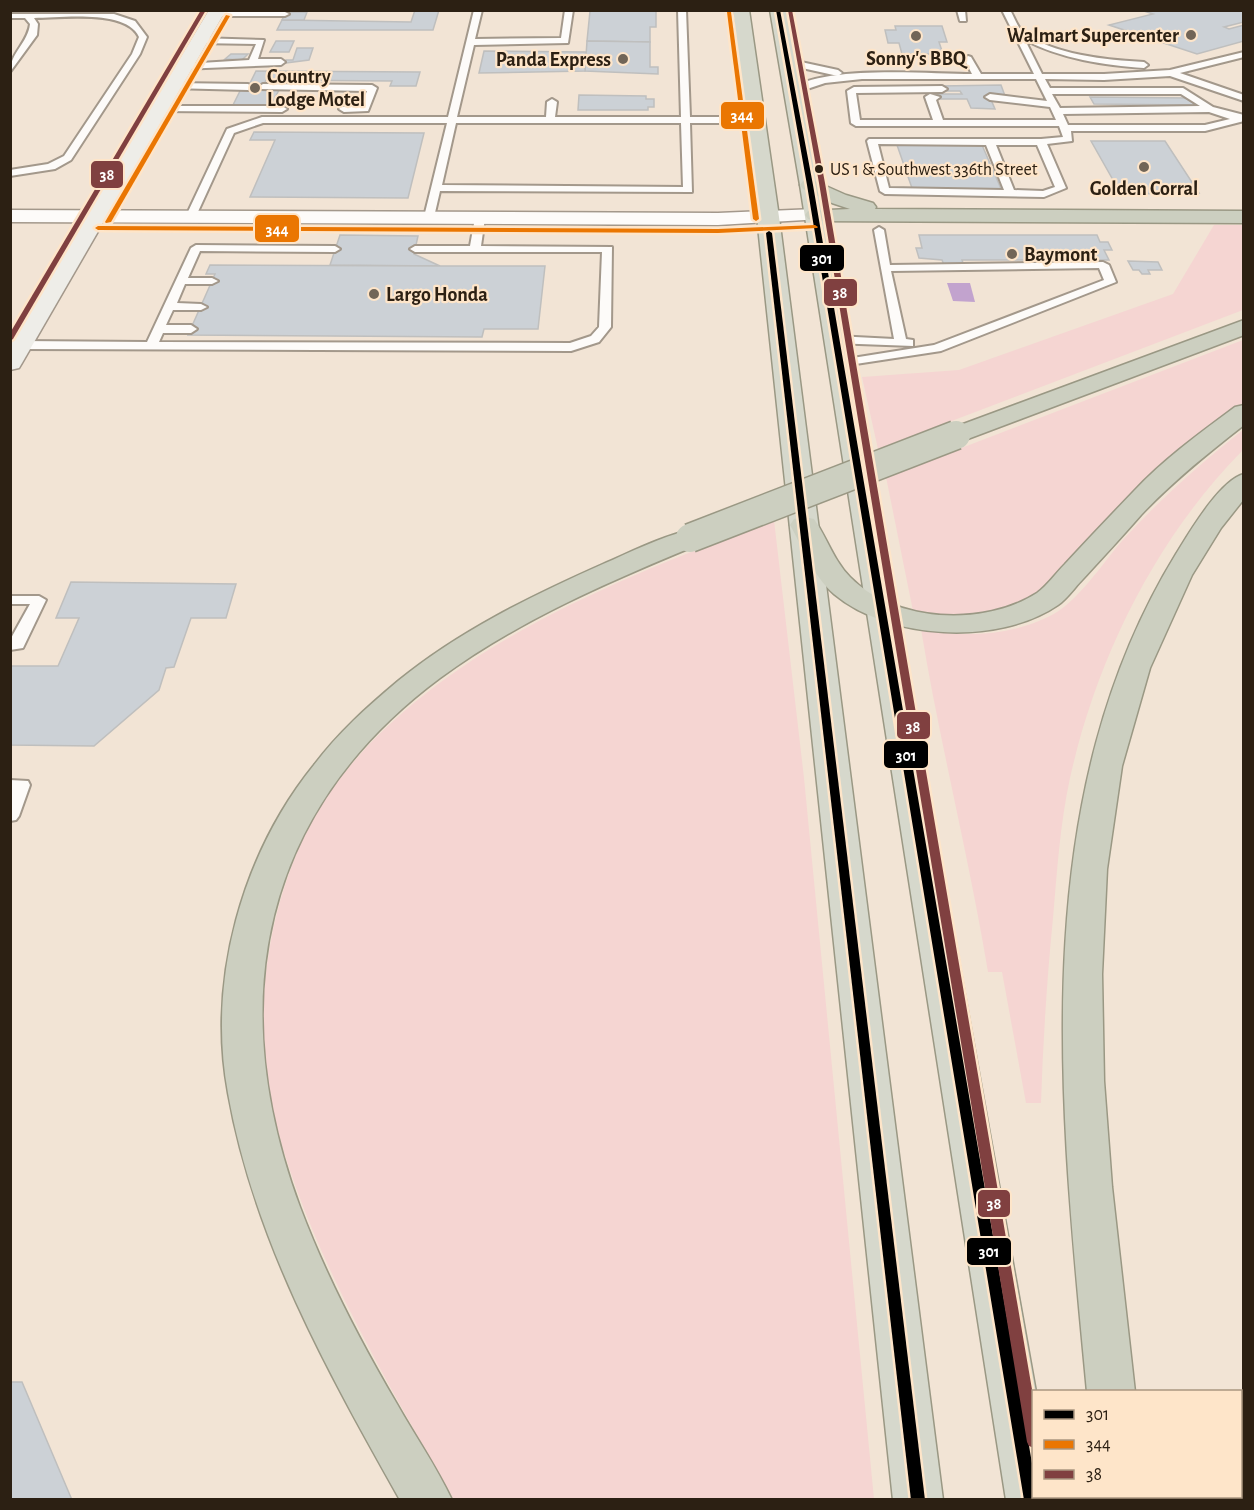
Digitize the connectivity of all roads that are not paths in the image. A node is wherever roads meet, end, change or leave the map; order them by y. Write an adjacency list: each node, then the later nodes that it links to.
1 (478, 10): 13 (lane)
2 (569, 10): 13 (lane)
3 (682, 10): 48 (lane)
4 (741, 10): 49 (highway)
5 (778, 10): 18 (highway)
6 (1006, 10): 11 (lane)
7 (217, 12): 8 (lane); 12 (main road)
8 (285, 14)
9 (10, 16): 10 (lane)
10 (27, 16): 21 (lane); 54 (lane)
11 (1016, 31): 19 (lane); 25 (lane)
12 (200, 41): 16 (lane); 20 (main road)
13 (471, 42): 46 (lane)
14 (1244, 54): 19 (lane)
15 (968, 59): 24 (lane)
16 (252, 62): 17 (lane); 20 (lane)
17 (281, 62)
18 (787, 62): 23 (lane); 30 (highway)
19 (1202, 65): 22 (lane)
20 (184, 67): 26 (main road)
21 (10, 69)
22 (1170, 73): 25 (lane); 36 (lane)
23 (862, 76): 24 (lane); 30 (lane)
24 (978, 76): 25 (lane)
25 (1039, 77): 31 (lane)
26 (173, 86): 27 (lane); 40 (main road)
27 (248, 87)
28 (262, 87): 42 (lane)
29 (1003, 89): 38 (lane)
30 (792, 91): 55 (highway)
31 (1046, 91): 32 (lane); 39 (lane)
32 (1078, 91): 43 (lane); 44 (lane)
33 (936, 94): 34 (lane); 34 (lane); 50 (lane)
34 (851, 97): 50 (lane)
35 (990, 97): 38 (lane)
36 (1244, 98)
37 (552, 102): 47 (lane)
38 (1034, 104): 39 (lane)
39 (1054, 107): 44 (lane); 51 (lane)
40 (160, 109): 41 (lane); 61 (main road)
41 (296, 109)
42 (330, 109)
43 (1210, 109): 44 (lane); 45 (lane)
44 (1089, 110)
45 (1242, 119): 51 (lane)
46 (453, 120): 47 (lane); 56 (lane); 62 (lane)
47 (550, 120): 48 (lane)
48 (686, 120): 49 (lane); 56 (lane)
49 (755, 120): 64 (highway)
50 (939, 123): 51 (lane)
51 (1063, 126): 53 (lane)
52 (990, 142): 53 (lane); 57 (lane); 57 (lane)
53 (1041, 142): 57 (lane)
54 (10, 172)
55 (810, 185): 58 (highway); 59 (highway)
56 (436, 188): 63 (lane)
57 (1010, 193)
58 (936, 214): 59 (highway); 65 (highway)
59 (815, 215): 64 (street); 82 (highway)
60 (10, 216): 61 (street)
61 (98, 216): 62 (street); 83 (main road)
62 (191, 216): 63 (street)
63 (429, 217): 66 (street)
64 (768, 217): 66 (street); 86 (highway)
65 (1244, 217)
66 (480, 218): 70 (lane)
67 (879, 230): 71 (lane)
68 (336, 249): 72 (lane)
69 (415, 249): 70 (lane)
70 (475, 249): 80 (lane)
71 (885, 268): 79 (lane); 81 (lane)
72 (181, 281): 73 (lane); 74 (lane)
73 (212, 281)
74 (169, 306): 75 (lane); 77 (lane)
75 (201, 307)
76 (1244, 327): 93 (highway, bridge)
77 (159, 329): 78 (lane); 80 (lane)
78 (191, 329)
79 (901, 342): 81 (lane); 82 (lane)
80 (151, 346): 83 (lane)
81 (937, 348): 82 (lane)
82 (838, 352): 88 (highway)
83 (16, 354)
84 (1244, 412): 88 (highway)
85 (1244, 482): 92 (highway)
86 (804, 525): 88 (highway); 94 (highway)
87 (10, 600): 89 (lane)
88 (880, 609): 95 (highway)
89 (10, 645)
90 (10, 785): 91 (lane)
91 (10, 816)
92 (1111, 1390)
93 (427, 1500)
94 (918, 1500)
95 (1030, 1500)

